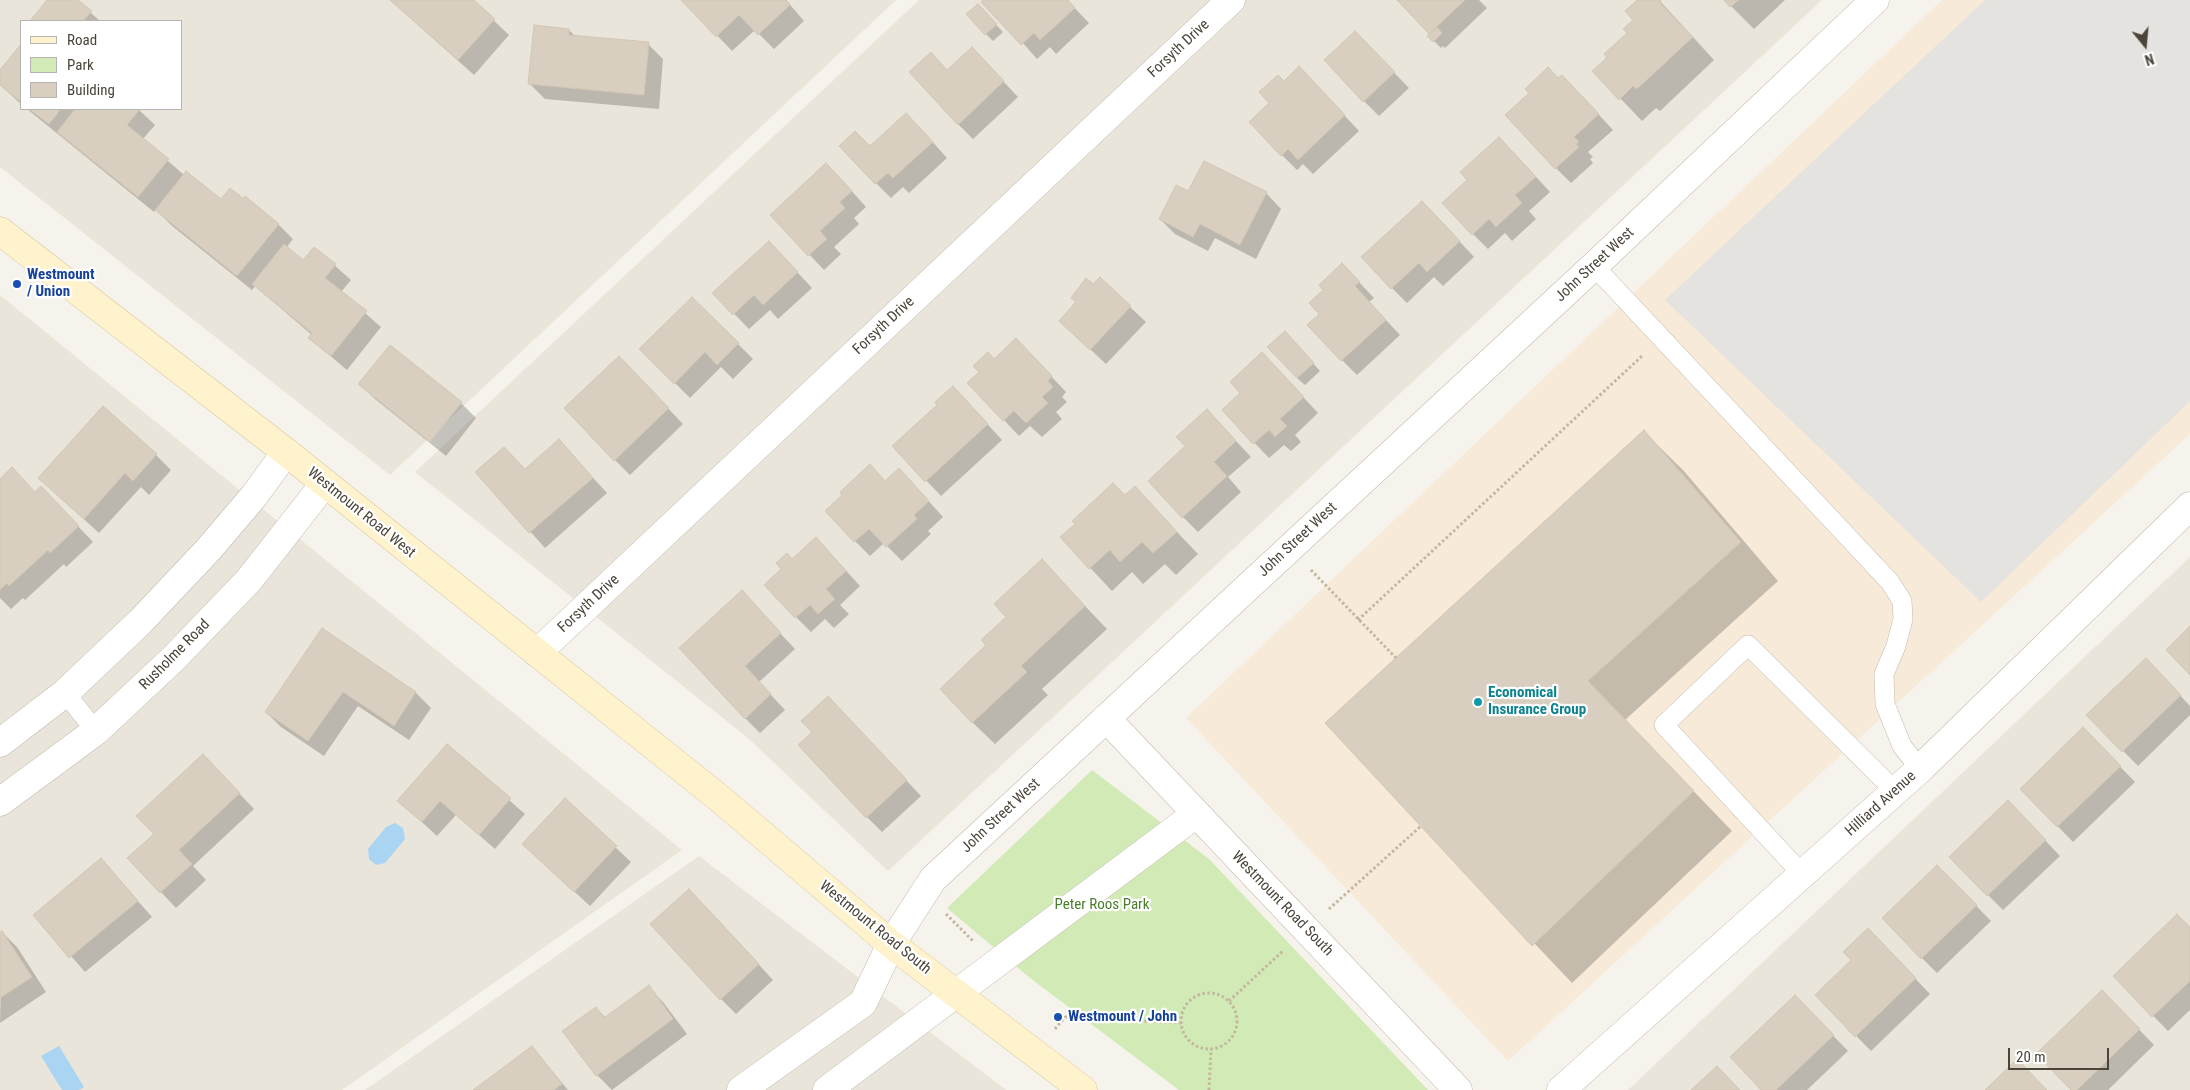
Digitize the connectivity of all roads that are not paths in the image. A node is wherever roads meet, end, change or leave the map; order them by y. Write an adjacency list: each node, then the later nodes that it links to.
1 (1231, 0): 8 (street, Forsyth Drive)
2 (1875, 0): 4 (street, John Street West)
3 (0, 231): 5 (main road, Westmount Road West)
4 (1594, 266): 10 (street, John Street West); 13 (lane)
5 (286, 452): 6 (main road, Westmount Road West); 9 (street)
6 (325, 483): 8 (main road, Westmount Road West); 11 (street, Rusholme Road)
7 (2190, 506): 13 (street, Hilliard Avenue)
8 (537, 653): 15 (main road, Westmount Road West)
9 (65, 693): 11 (lane); 12 (street)
10 (1106, 718): 17 (street, Westmount Road South); 19 (street, John Street West)
11 (96, 731): 16 (street, Rusholme Road)
12 (0, 743)
13 (1920, 769): 14 (street, Hilliard Avenue)
14 (1894, 791): 18 (street, Hilliard Avenue); 18 (lane)
15 (719, 798): 19 (main road, Westmount Road South)
16 (0, 802)
17 (1196, 814): 20 (street); 24 (street, Westmount Road South)
18 (1802, 874): 25 (street, Hilliard Avenue)
19 (891, 944): 20 (main road, Westmount Road South); 21 (street, John Street West)
20 (955, 992): 22 (street); 23 (main road, Westmount Road South)
21 (741, 1090)
22 (826, 1090)
23 (1083, 1090)
24 (1458, 1090)
25 (1561, 1090)

